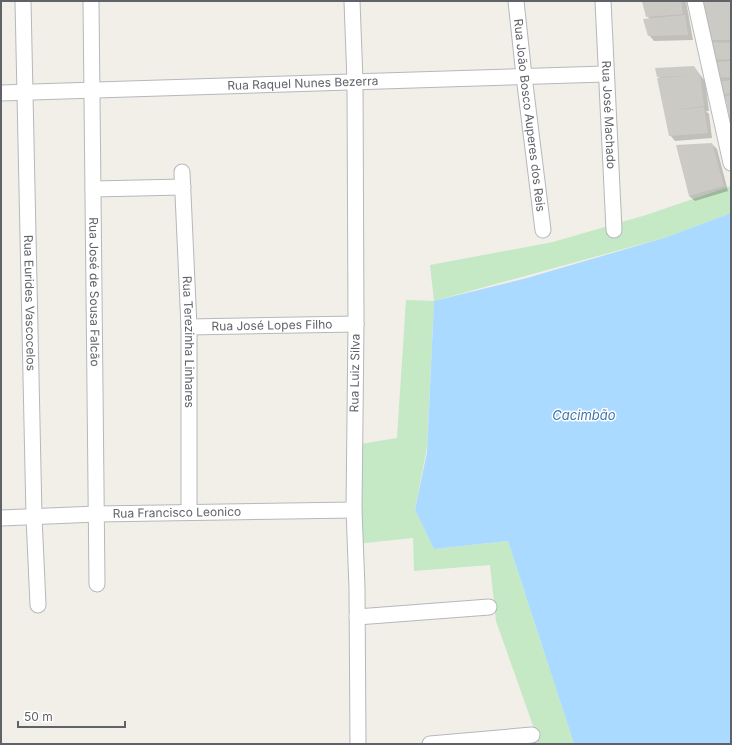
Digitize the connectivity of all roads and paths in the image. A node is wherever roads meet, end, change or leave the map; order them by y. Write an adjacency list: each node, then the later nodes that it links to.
1 (23, 1): 11 (street, Rua Eurides Vascocelos)
2 (91, 1): 10 (street, Rua José de Sousa Falcão)
3 (352, 1): 9 (street, Rua Luiz Silva)
4 (516, 1): 8 (street, Rua João Bosco Auperes dos Reis)
5 (603, 1): 7 (street, Rua José Machado)
6 (695, 1): 13 (street)
7 (605, 74): 8 (street, Rua Raquel Nunes Bezerra); 16 (street, Rua José Machado)
8 (524, 76): 9 (street, Rua Raquel Nunes Bezerra); 15 (street, Rua João Bosco Auperes dos Reis)
9 (355, 81): 10 (street, Rua Raquel Nunes Bezerra); 17 (street, Rua Luiz Silva)
10 (92, 90): 11 (street, Rua Raquel Nunes Bezerra); 14 (street, Rua José de Sousa Falcão)
11 (26, 92): 12 (street, Rua Raquel Nunes Bezerra); 22 (street, Rua Eurides Vascocelos)
12 (1, 94)
13 (731, 163)
14 (93, 189): 18 (street, Rua Terezinha Linhares); 21 (street, Rua José de Sousa Falcão)
15 (543, 230)
16 (614, 230)
17 (356, 324): 18 (street, Rua José Lopes Filho); 19 (street, Rua Luiz Silva)
18 (188, 327): 20 (street, Rua Terezinha Linhares)
19 (354, 510): 20 (street, Rua Francisco Leonico); 27 (street, Rua Luiz Silva)
20 (189, 512): 21 (street, Rua Francisco Leonico)
21 (97, 514): 22 (street, Rua Francisco Leonico); 24 (street, Rua José de Sousa Falcão)
22 (34, 517): 23 (street, Rua Francisco Leonico); 25 (street, Rua Eurides Vascocelos)
23 (1, 518)
24 (97, 584)
25 (38, 605)
26 (489, 607): 27 (street)
27 (357, 617): 29 (street, Rua Luiz Silva)
28 (532, 735): 30 (street)
29 (358, 744)
30 (430, 744)

